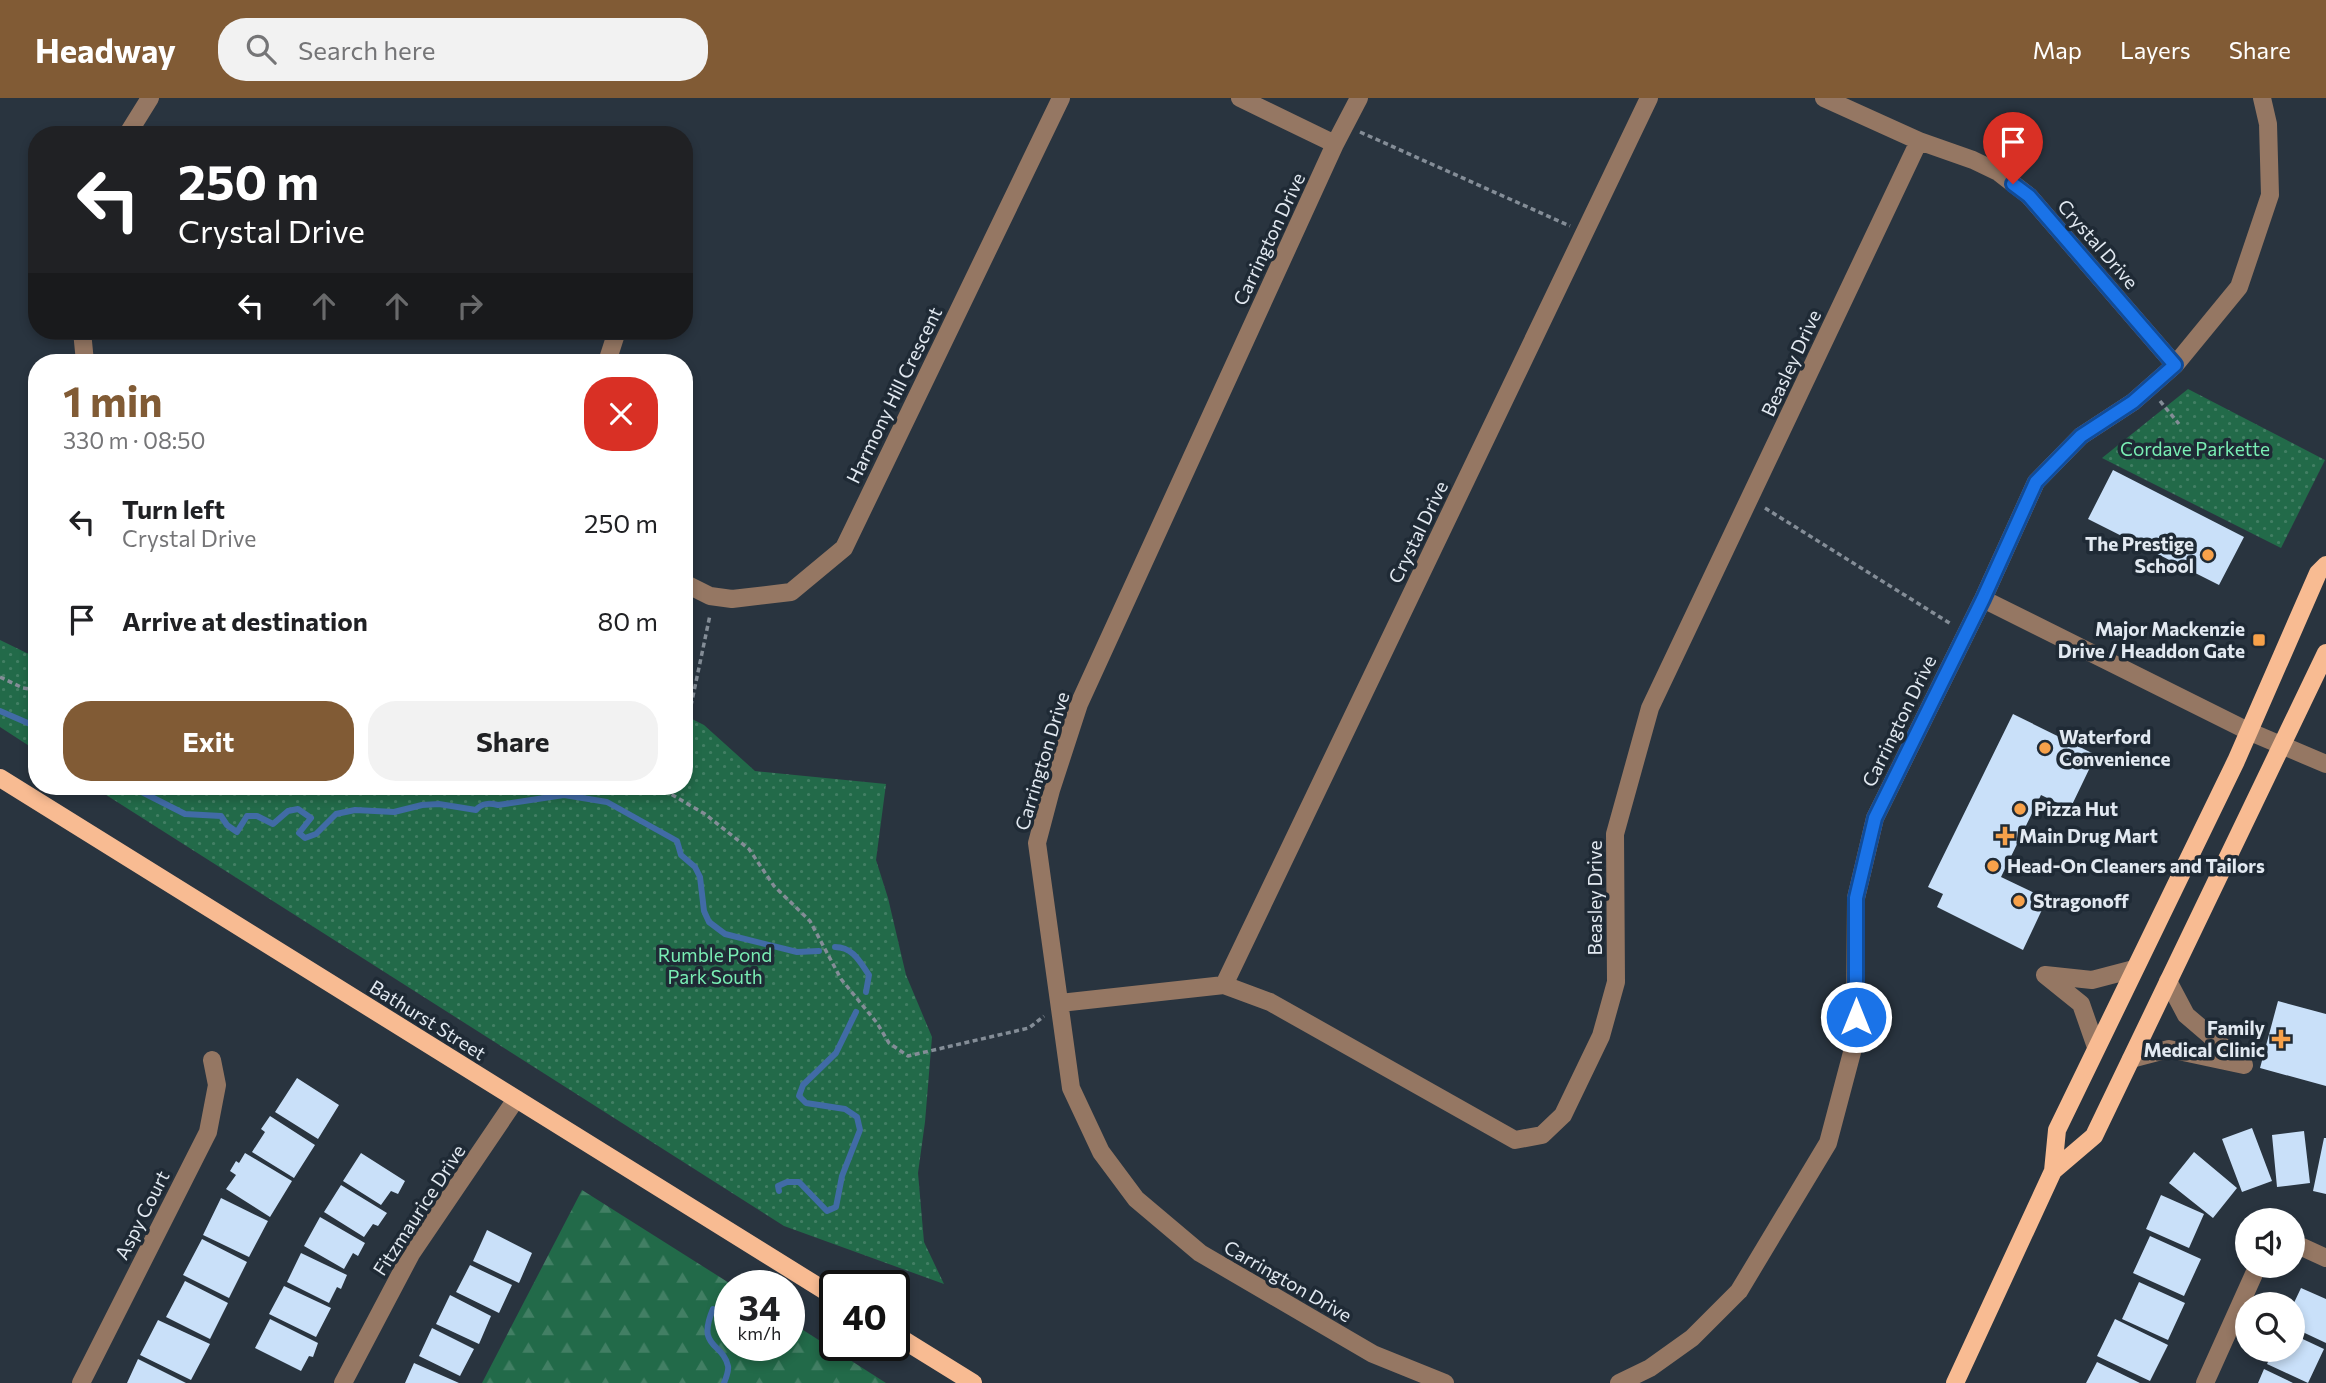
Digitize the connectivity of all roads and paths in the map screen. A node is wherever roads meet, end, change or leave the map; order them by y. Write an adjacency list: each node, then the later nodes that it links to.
1 (150, 98): 9 (street)
2 (1061, 98): 19 (street, Harmony Hill Crescent)
3 (1240, 98): 11 (street)
4 (1359, 98): 8 (street, Carrington Drive)
5 (1649, 98): 12 (street, Crystal Drive)
6 (1824, 98): 10 (street, Crystal Drive)
7 (2262, 98): 13 (street, Carrington Drive)
8 (1346, 125): 11 (street, Carrington Drive); 12 (path)
9 (133, 126)
10 (1919, 141): 13 (street, Crystal Drive); 16 (street, Beasley Drive)
11 (1335, 144): 34 (street, Carrington Drive)
12 (1584, 233): 33 (street, Crystal Drive)
13 (2175, 365): 14 (street, Carrington Drive)
14 (2150, 387): 15 (path); 20 (street, Carrington Drive)
15 (2179, 424)
16 (1750, 499): 21 (path); 33 (street, Beasley Drive)
17 (2326, 565): 26 (main road)
18 (693, 587): 19 (street, Harmony Hill Crescent)
19 (714, 596): 25 (path)
20 (1983, 599): 21 (street, Carrington Drive); 26 (street)
21 (1965, 633): 49 (street, Carrington Drive)
22 (2326, 653): 27 (main road)
23 (0, 677): 24 (path)
24 (28, 689)
25 (693, 696)
26 (2248, 731): 27 (street); 31 (main road)
27 (2280, 746): 28 (street); 32 (main road)
28 (2326, 764)
29 (0, 778): 38 (main road, Bathurst Street)
30 (673, 795): 34 (path)
31 (2134, 969): 35 (main road); 35 (street)
32 (2168, 981): 36 (main road); 36 (street)
33 (1224, 985): 34 (street, Beasley Drive)
34 (1060, 1003): 48 (street, Carrington Drive)
35 (2096, 1047): 39 (main road)
36 (2131, 1059): 39 (main road)
37 (212, 1060): 45 (street, Aspy Court)
38 (516, 1099): 43 (main road, Bathurst Street); 46 (street, Fitzmaurice Drive)
39 (2053, 1171): 50 (main road)
40 (2305, 1248): 41 (street)
41 (2326, 1258)
42 (2252, 1278): 51 (street)
43 (819, 1287)
44 (910, 1344): 47 (main road)
45 (81, 1383)
46 (343, 1383)
47 (973, 1383)
48 (1445, 1383)
49 (1619, 1383)
50 (1955, 1383)
51 (2205, 1383)

